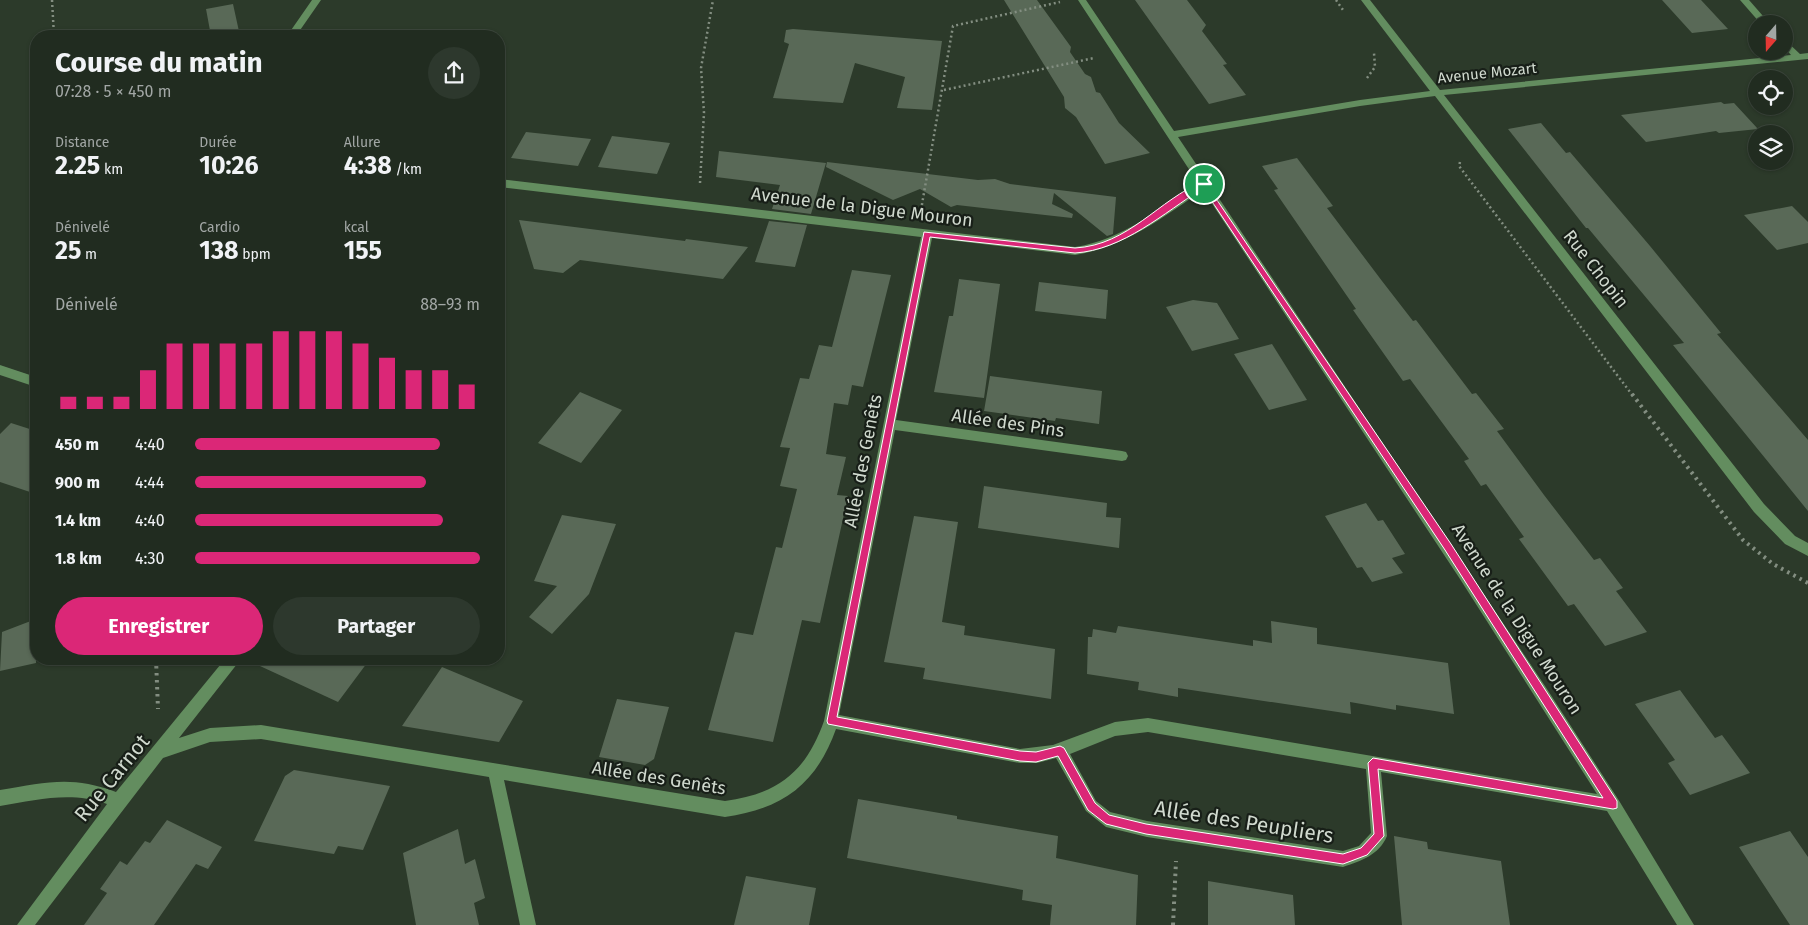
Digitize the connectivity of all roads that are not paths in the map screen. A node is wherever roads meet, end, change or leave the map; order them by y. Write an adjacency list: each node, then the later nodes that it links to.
1 (317, 0): 6 (street)
2 (1082, 0): 10 (street)
3 (1365, 0): 9 (street, Rue Chopin)
4 (1744, 0): 5 (street)
5 (1758, 15)
6 (295, 30)
7 (1793, 49): 8 (street)
8 (1803, 57): 9 (street, Avenue Mozart)
9 (1437, 93): 10 (street, Avenue Mozart); 18 (street, Rue Chopin)
10 (1171, 135): 12 (street, Avenue de la Digue Mouron)
11 (505, 184): 13 (street, Avenue de la Digue Mouron)
12 (1204, 184): 13 (street, Avenue de la Digue Mouron); 27 (street, Avenue de la Digue Mouron)
13 (927, 234): 16 (street, Allée des Genêts)
14 (0, 370): 15 (street)
15 (30, 380)
16 (890, 424): 17 (street, Allée des Pins); 20 (street, Allée des Genêts)
17 (1122, 456)
18 (1808, 550)
19 (229, 665): 22 (street, Rue Carnot)
20 (831, 721): 21 (street); 24 (street, Allée des Genêts)
21 (1060, 751): 23 (street); 23 (street, Allée des Peupliers)
22 (160, 752): 24 (street, Allée des Genêts); 26 (street, Rue Carnot)
23 (1373, 763): 27 (street)
24 (495, 771): 29 (street)
25 (0, 798): 26 (street)
26 (118, 801): 28 (street, Rue Carnot)
27 (1613, 804): 30 (street, Avenue de la Digue Mouron)
28 (25, 925)
29 (528, 925)
30 (1686, 925)

